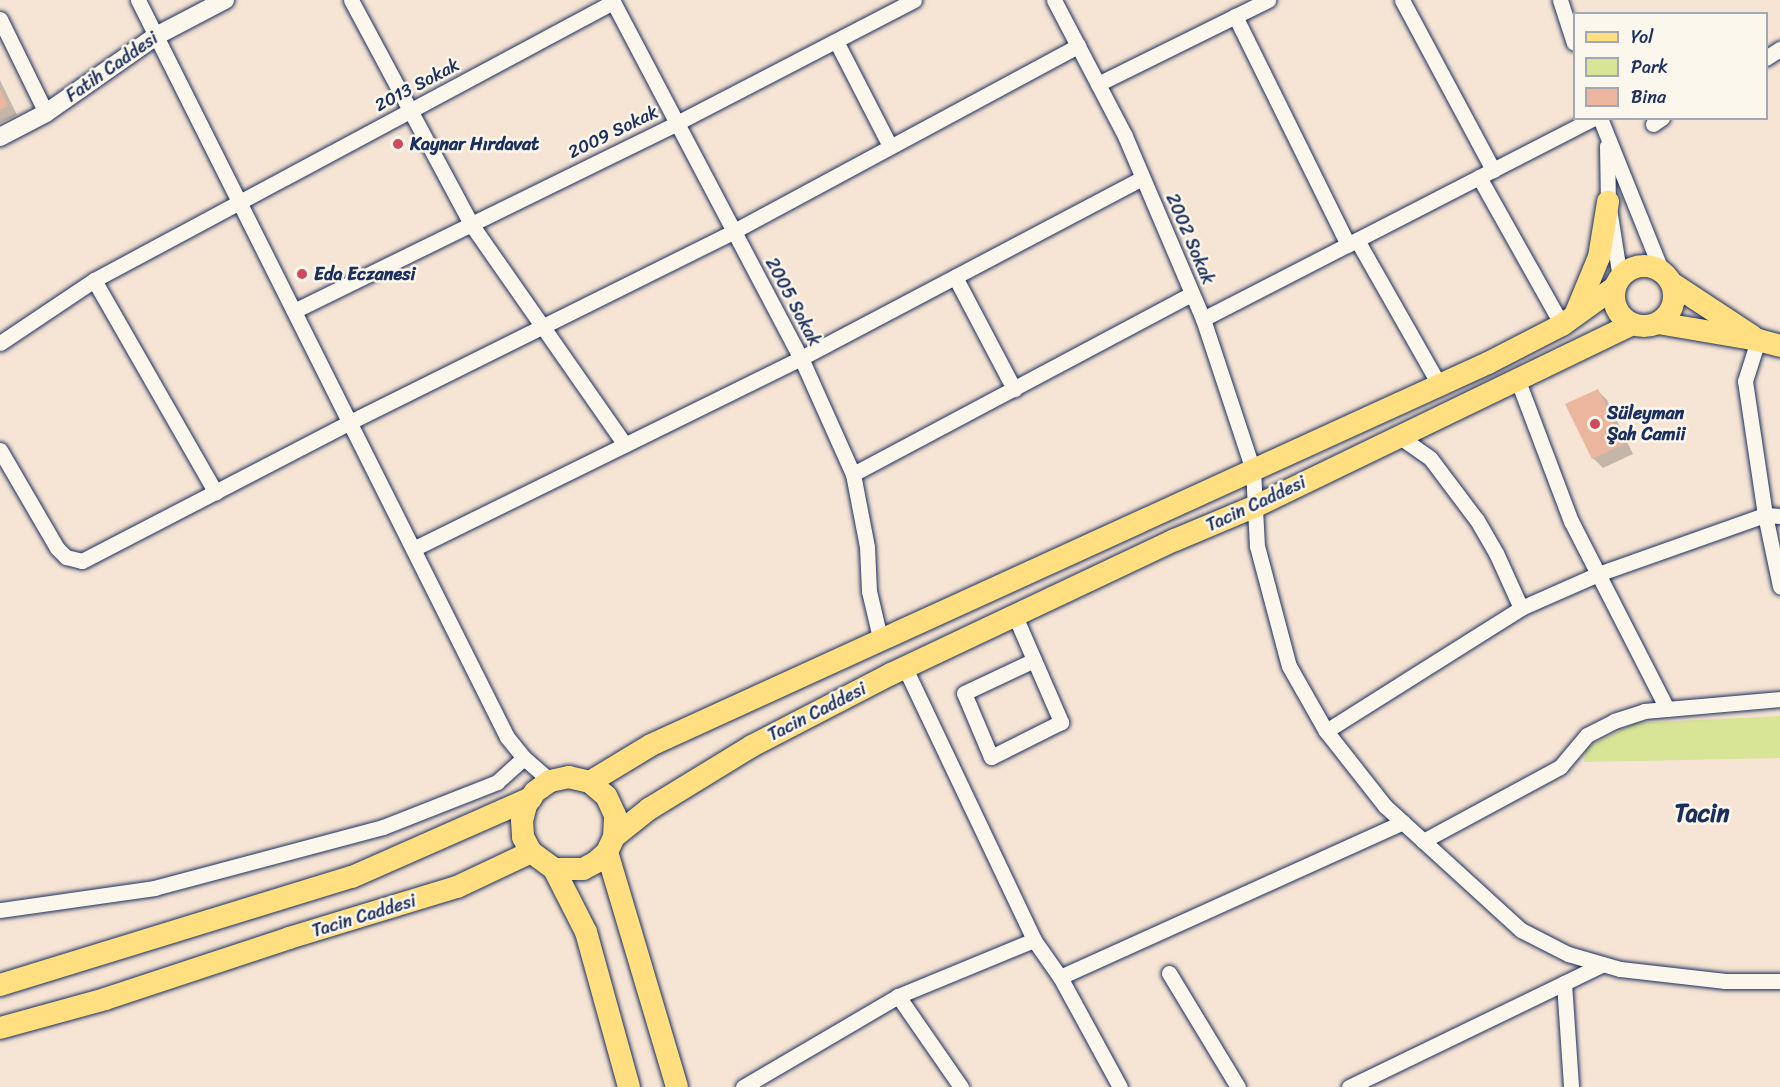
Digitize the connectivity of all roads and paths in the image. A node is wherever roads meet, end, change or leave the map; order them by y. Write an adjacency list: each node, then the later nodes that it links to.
1 (138, 0): 13 (street)
2 (225, 0): 13 (street, Fatih Caddesi)
3 (351, 0): 18 (street)
4 (914, 0): 10 (street, 2009 Sokak)
5 (1054, 0): 16 (street, 2002 Sokak)
6 (1268, 0): 11 (street)
7 (1402, 0): 26 (street)
8 (1560, 0): 14 (street)
9 (612, 1): 18 (street, 2013 Sokak); 22 (street, 2005 Sokak)
10 (887, 6): 15 (street, 2009 Sokak)
11 (1235, 16): 17 (street); 33 (street)
12 (0, 19): 19 (street)
13 (156, 36): 19 (street, Fatih Caddesi); 29 (street)
14 (1573, 37)
15 (836, 40): 22 (street, 2009 Sokak); 25 (street)
16 (1078, 46): 17 (street, 2002 Sokak); 25 (street)
17 (1098, 84): 28 (street, 2002 Sokak)
18 (410, 111): 29 (street, 2013 Sokak); 31 (street)
19 (46, 112): 23 (street, Fatih Caddesi)
20 (1590, 120): 26 (street)
21 (1601, 120): 24 (street)
22 (676, 123): 31 (street, 2009 Sokak); 32 (street, 2005 Sokak)
23 (0, 137)
24 (1606, 138): 30 (street); 35 (street)
25 (890, 146): 32 (street)
26 (1493, 170): 27 (street)
27 (1479, 177): 33 (street); 41 (street)
28 (1143, 178): 34 (street); 38 (street, 2002 Sokak)
29 (238, 200): 36 (street, 2013 Sokak); 39 (street)
30 (1608, 202): 37 (street); 41 (main road)
31 (471, 224): 39 (street, 2009 Sokak); 44 (street)
32 (734, 231): 44 (street); 48 (street, 2005 Sokak)
33 (1352, 242): 40 (street); 50 (street)
34 (955, 277): 48 (street); 51 (street)
35 (1667, 277): 37 (main road); 42 (main road); 45 (main road)
36 (94, 280): 46 (street, 2013 Sokak); 58 (street)
37 (1617, 283): 41 (main road, Tacin Caddesi); 43 (main road)
38 (1192, 294): 40 (street, 2002 Sokak); 51 (street)
39 (294, 311): 52 (street)
40 (1203, 319): 56 (street, 2002 Sokak)
41 (1568, 321): 50 (main road, Tacin Caddesi)
42 (1658, 323): 43 (main road); 45 (main road)
43 (1632, 324): 49 (main road, Tacin Caddesi)
44 (542, 326): 52 (street); 54 (street)
45 (1758, 340): 47 (main road); 60 (street)
46 (0, 343)
47 (1780, 346)
48 (801, 358): 54 (street); 57 (street, 2005 Sokak)
49 (1518, 381): 53 (main road, Tacin Caddesi); 62 (street)
50 (1440, 386): 56 (main road, Tacin Caddesi)
51 (1014, 389): 57 (street)
52 (350, 422): 58 (street); 61 (street)
53 (1399, 436): 59 (main road, Tacin Caddesi); 64 (street)
54 (625, 445): 61 (street)
55 (0, 450): 58 (street)
56 (1253, 470): 59 (street, 2002 Sokak); 66 (main road, Tacin Caddesi)
57 (853, 474): 66 (street, 2005 Sokak)
58 (216, 493)
59 (1256, 506): 65 (main road, Tacin Caddesi); 71 (street, 2002 Sokak)
60 (1773, 515): 62 (street); 63 (street)
61 (413, 549): 72 (street)
62 (1598, 574): 64 (street); 70 (street)
63 (1780, 586)
64 (1521, 608): 71 (street)
65 (1015, 616): 67 (street); 68 (main road, Tacin Caddesi)
66 (880, 642): 74 (main road, Tacin Caddesi)
67 (1034, 660): 67 (street)
68 (905, 668): 78 (main road, Tacin Caddesi); 82 (street)
69 (1780, 699): 70 (street)
70 (1666, 709): 77 (street)
71 (1326, 731): 76 (street, 2002 Sokak)
72 (524, 758): 73 (street); 81 (street)
73 (550, 781): 74 (main road); 75 (main road)
74 (590, 782): 78 (main road)
75 (531, 798): 79 (main road); 88 (main road)
76 (1403, 822): 77 (street, 2002 Sokak); 85 (street)
77 (1423, 841): 83 (street, 2002 Sokak)
78 (610, 844): 80 (main road, Tacin Caddesi); 93 (main road)
79 (531, 852): 80 (main road); 90 (main road, Tacin Caddesi)
80 (554, 869): 92 (main road)
81 (0, 910)
82 (1034, 940): 85 (street); 89 (street)
83 (1603, 964): 86 (street, 2002 Sokak); 87 (street)
84 (1169, 973): 97 (street)
85 (1060, 977): 96 (street)
86 (1780, 981)
87 (1564, 983): 91 (street); 99 (street)
88 (0, 985)
89 (898, 996): 94 (street); 95 (street)
90 (0, 1028)
91 (1374, 1082): 98 (street)
92 (629, 1087)
93 (677, 1087)
94 (743, 1087)
95 (961, 1087)
96 (1120, 1087)
97 (1238, 1087)
98 (1349, 1087)
99 (1572, 1087)

